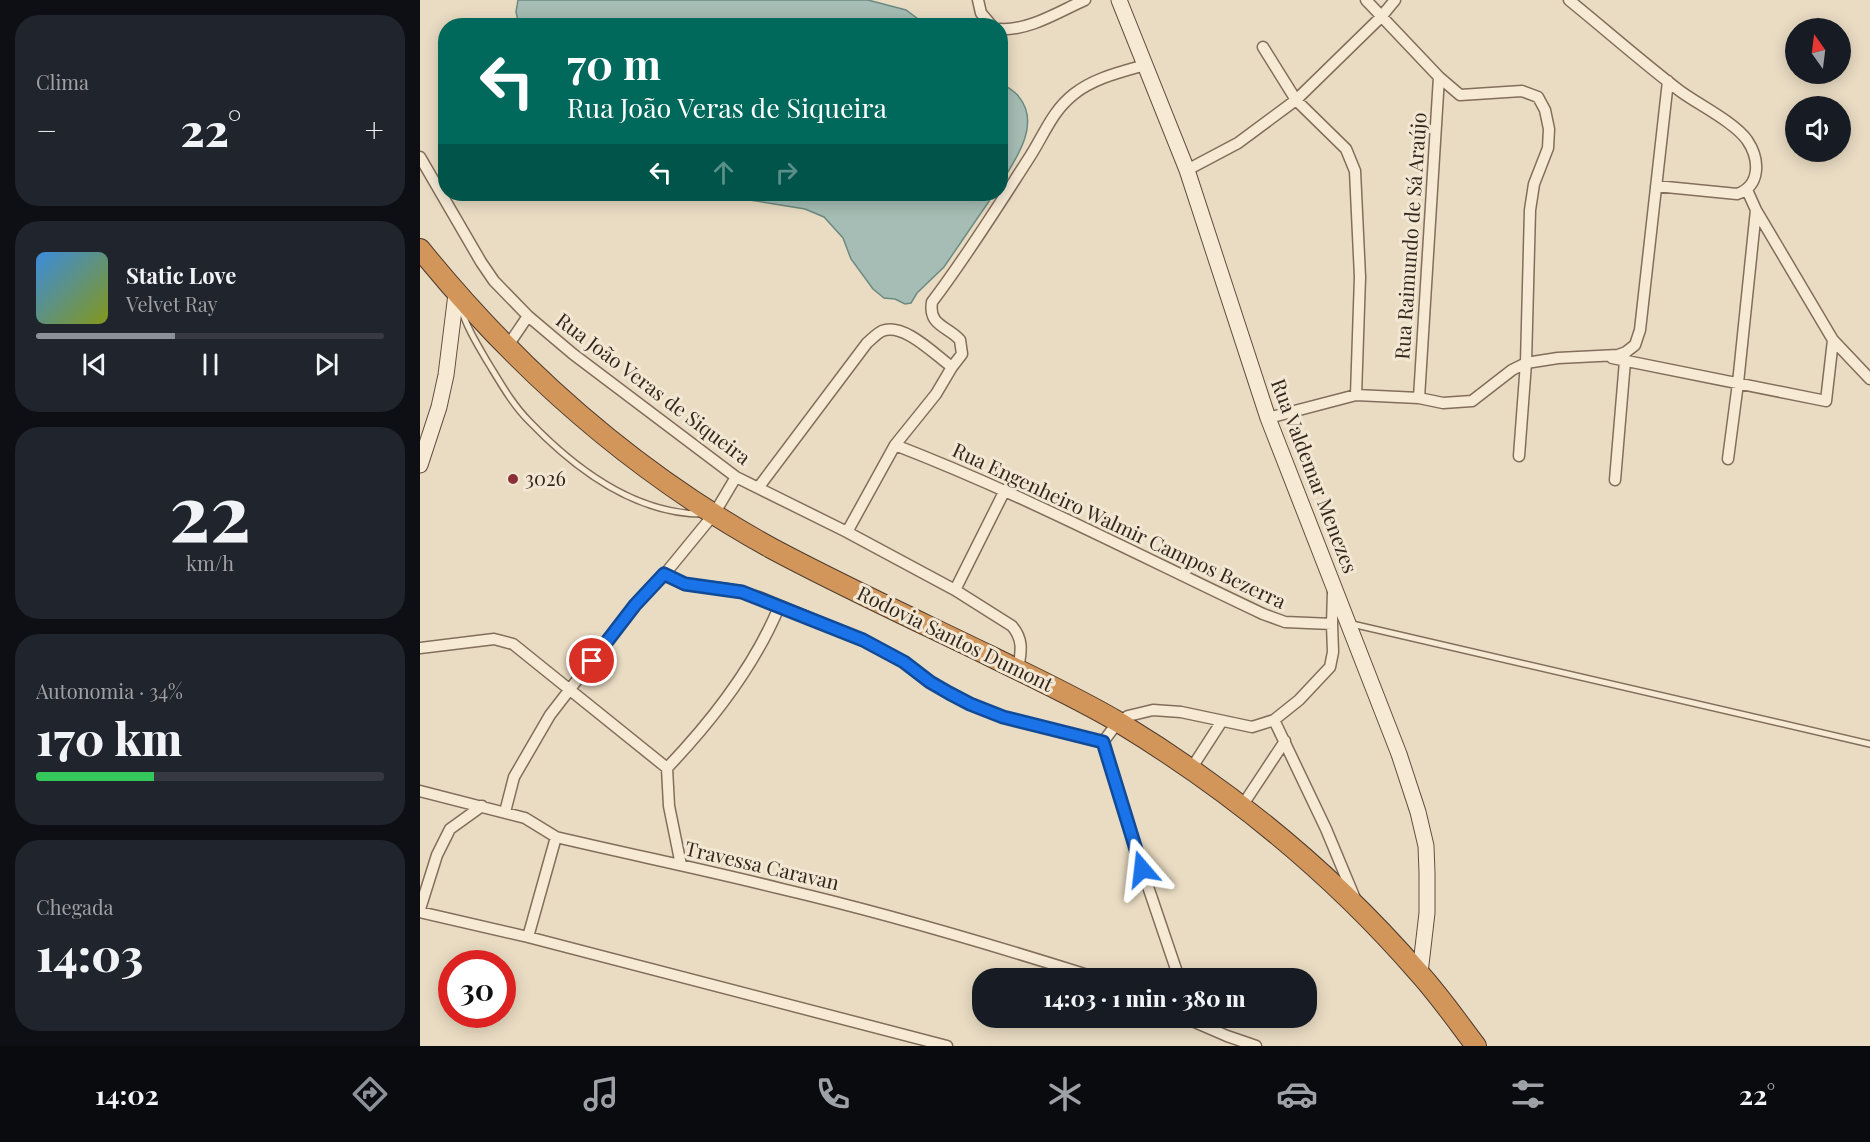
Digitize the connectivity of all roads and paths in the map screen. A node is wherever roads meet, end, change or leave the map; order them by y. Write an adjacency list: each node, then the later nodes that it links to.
1 (978, 0): 8 (street)
2 (1085, 0): 9 (street)
3 (1119, 0): 11 (main road, Rua Valdemar Menezes)
4 (1365, 0): 7 (street)
5 (1395, 0): 7 (street)
6 (1569, 0): 13 (street)
7 (1381, 17): 12 (street); 14 (street)
8 (985, 18)
9 (1008, 28)
10 (1263, 47): 14 (street)
11 (1145, 65): 16 (main road, Rua Valdemar Menezes); 19 (street)
12 (1439, 77): 31 (street); 36 (street, Rua Raimundo de Sá Araújo)
13 (1668, 81): 17 (street); 20 (street)
14 (1296, 100): 16 (street); 35 (street)
15 (420, 157): 18 (street, Rua João Veras de Siqueira)
16 (1187, 170): 37 (main road, Rua Valdemar Menezes)
17 (1656, 186): 20 (street); 29 (street)
18 (438, 188)
19 (1008, 190)
20 (1747, 190): 23 (street)
21 (446, 201): 26 (street, Rua João Veras de Siqueira)
22 (1001, 201): 32 (street)
23 (1756, 210): 27 (street); 34 (street)
24 (420, 249): 25 (highway, Rodovia Santos Dumont)
25 (456, 294): 28 (highway, Rodovia Santos Dumont); 41 (main road); 46 (lane)
26 (528, 316): 28 (street); 42 (street, Rua João Veras de Siqueira)
27 (1833, 340): 33 (street); 34 (street)
28 (507, 347): 46 (highway, Rodovia Santos Dumont)
29 (1600, 356): 30 (street); 31 (street)
30 (1625, 361): 34 (street); 43 (street)
31 (1526, 363): 36 (street); 39 (street)
32 (952, 367): 38 (street); 44 (street)
33 (1870, 379)
34 (1738, 384): 40 (street)
35 (1356, 395): 36 (street); 37 (street)
36 (1419, 398)
37 (1268, 418): 49 (main road, Rua Valdemar Menezes)
38 (895, 446): 45 (street, Rua Engenheiro Walmir Campos Bezerra); 47 (street)
39 (1519, 456)
40 (1728, 459)
41 (420, 465)
42 (736, 477): 44 (street, Rua João Veras de Siqueira); 46 (street)
43 (1615, 480)
44 (758, 488): 47 (street, Rua João Veras de Siqueira)
45 (1005, 490): 50 (street); 53 (street, Rua Engenheiro Walmir Campos Bezerra)
46 (714, 514): 48 (street); 55 (highway, Rodovia Santos Dumont)
47 (847, 532): 50 (street, Rua João Veras de Siqueira)
48 (664, 574): 51 (street); 56 (street)
49 (1333, 588): 52 (main road, Rua Valdemar Menezes); 53 (street)
50 (955, 590): 55 (street, Rua João Veras de Siqueira)
51 (779, 607): 61 (street); 63 (street)
52 (1347, 623): 62 (lane); 76 (main road, Rua Valdemar Menezes)
53 (1332, 624): 57 (street)
54 (420, 648): 56 (street)
55 (1018, 670): 59 (highway, Rodovia Santos Dumont)
56 (570, 690): 63 (street); 68 (street)
57 (1274, 720): 58 (street); 60 (street)
58 (1222, 721): 59 (street); 64 (street)
59 (1118, 722): 61 (street); 64 (highway, Rodovia Santos Dumont)
60 (1285, 741): 67 (street); 71 (street)
61 (1103, 742): 75 (street)
62 (1870, 744)
63 (667, 768): 70 (street)
64 (1191, 769): 67 (highway, Rodovia Santos Dumont)
65 (420, 792): 66 (street, Travessa Caravan)
66 (482, 806): 68 (street, Travessa Caravan); 72 (street)
67 (1242, 806): 71 (highway, Rodovia Santos Dumont)
68 (505, 812): 69 (street, Travessa Caravan)
69 (556, 837): 70 (street, Travessa Caravan); 73 (street)
70 (681, 865): 74 (street, Travessa Caravan)
71 (1360, 909): 76 (highway, Rodovia Santos Dumont)
72 (420, 911): 73 (street)
73 (528, 937): 78 (street)
74 (1065, 968)
75 (1176, 968)
76 (1420, 973): 80 (highway, Rodovia Santos Dumont)
77 (1209, 1028): 79 (street)
78 (947, 1046)
79 (1256, 1046)
80 (1476, 1046)

